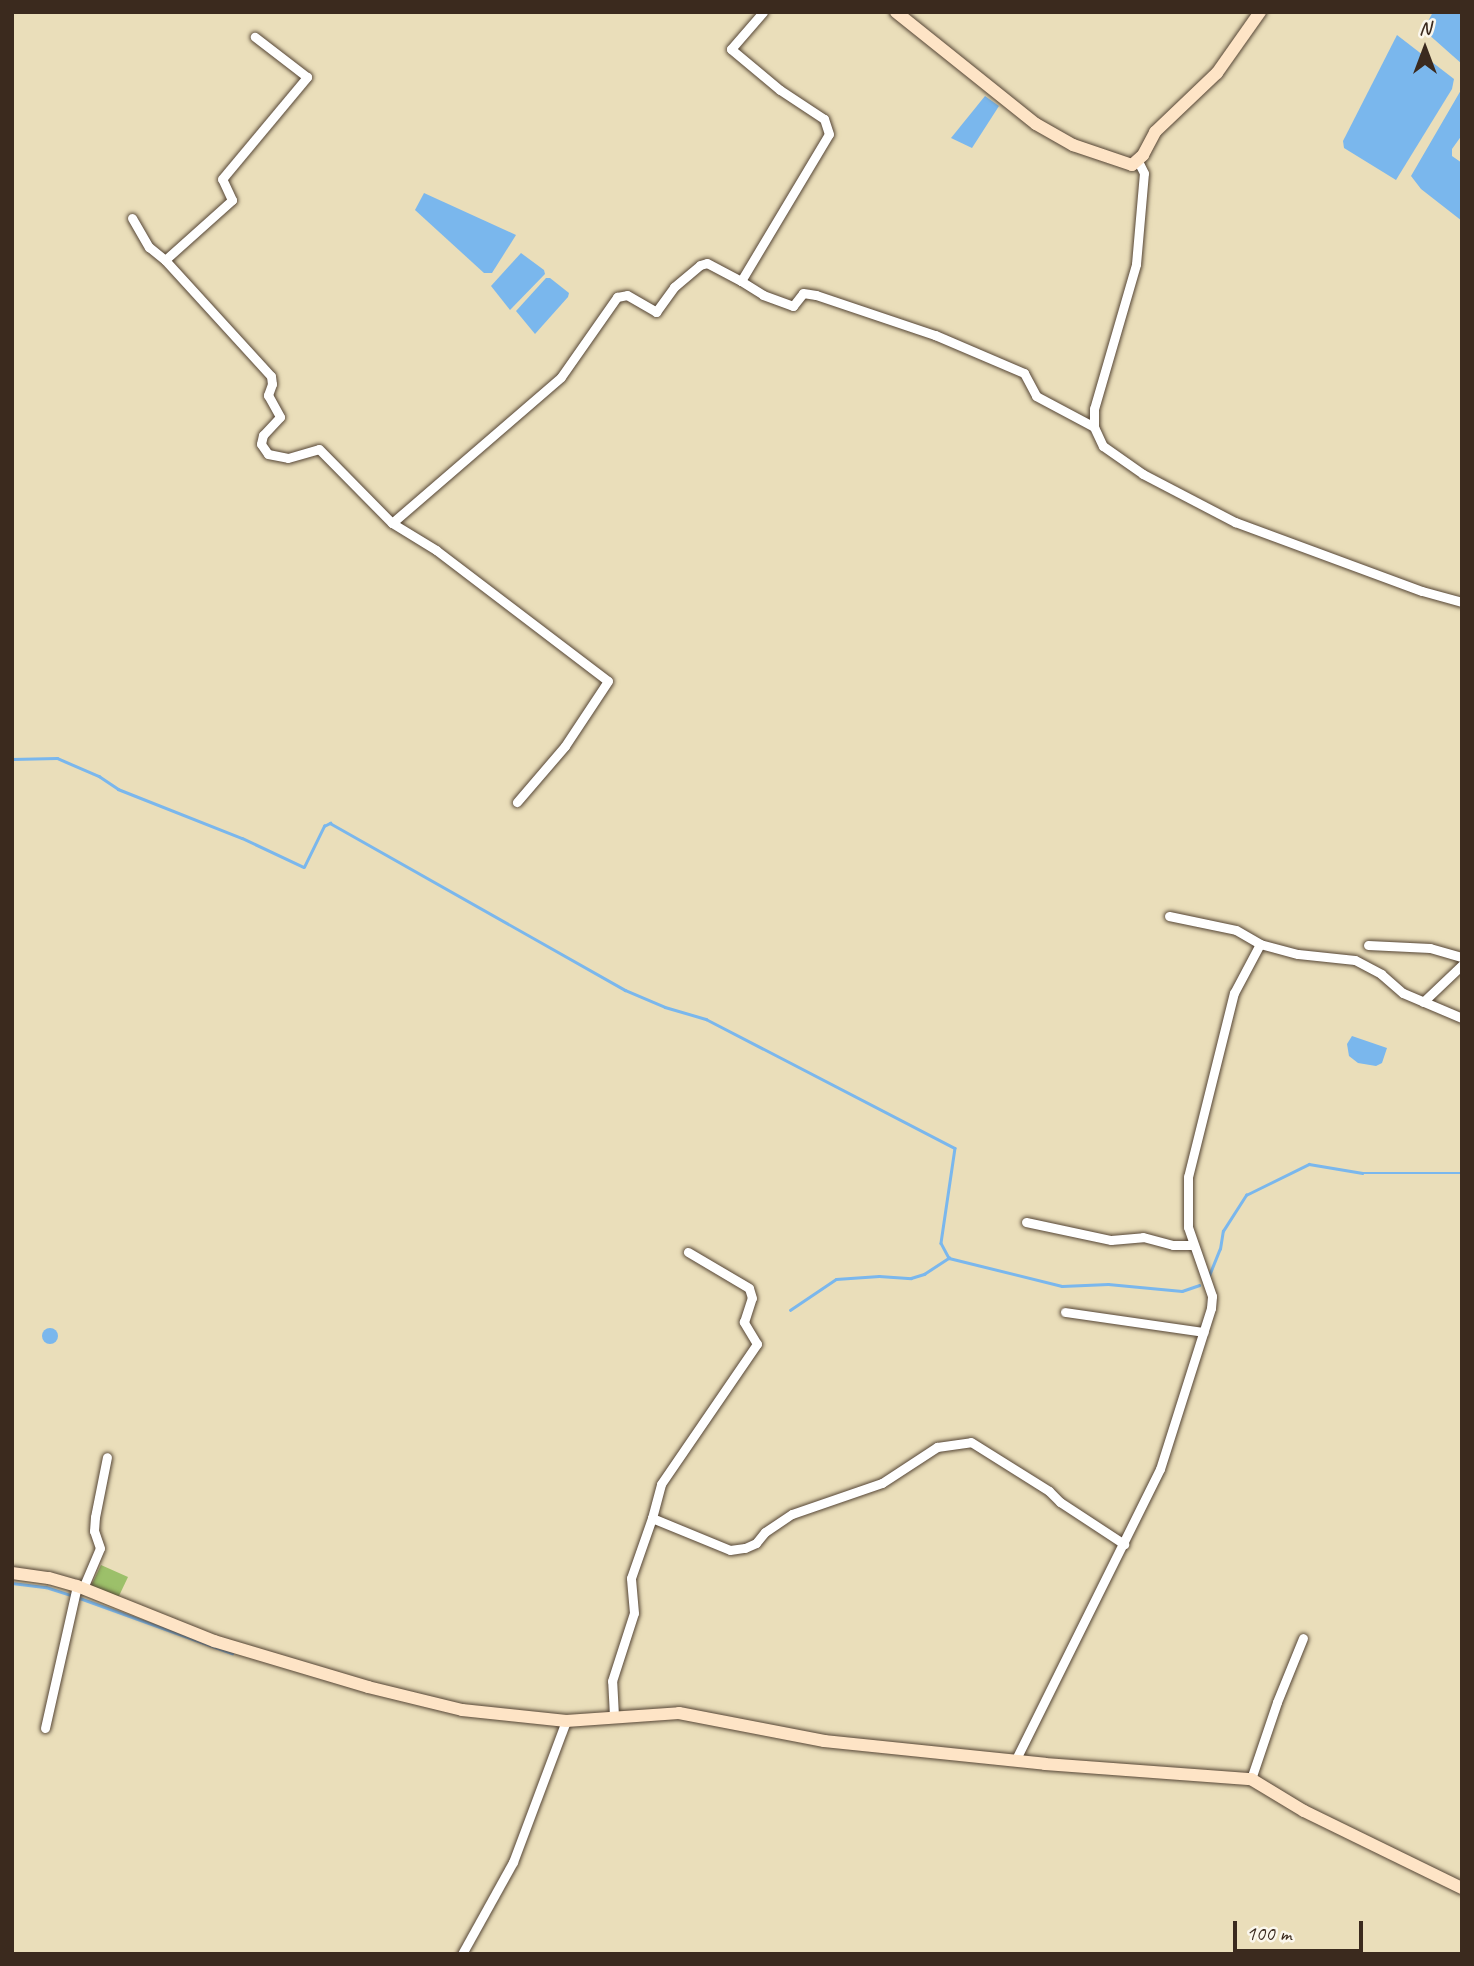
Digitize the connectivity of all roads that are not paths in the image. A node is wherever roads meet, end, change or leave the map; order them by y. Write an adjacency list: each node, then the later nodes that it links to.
1 (763, 12): 8 (street)
2 (896, 12): 5 (street)
3 (1260, 12): 5 (street)
4 (255, 37): 7 (street)
5 (1144, 151): 9 (street)
6 (132, 218): 7 (street)
7 (165, 260): 10 (street)
8 (741, 281): 9 (street); 10 (street)
9 (1094, 427): 11 (street)
10 (393, 523): 12 (street)
11 (1462, 601)
12 (517, 802)
13 (1168, 916): 14 (street)
14 (1260, 944): 18 (street); 21 (street)
15 (1368, 945): 16 (street)
16 (1462, 957)
17 (1458, 969): 18 (street)
18 (1423, 1002): 19 (street)
19 (1462, 1018)
20 (1026, 1222): 21 (street)
21 (1192, 1245): 24 (street)
22 (688, 1252): 26 (street)
23 (1065, 1312): 24 (street)
24 (1204, 1332): 27 (street)
25 (107, 1458): 29 (street)
26 (652, 1518): 27 (street); 31 (street)
27 (1124, 1544): 34 (street)
28 (12, 1573): 29 (street)
29 (80, 1587): 32 (street); 33 (street)
30 (1303, 1638): 35 (street)
31 (614, 1717): 32 (street); 34 (street)
32 (566, 1721): 37 (street)
33 (45, 1728)
34 (1015, 1761): 35 (street)
35 (1251, 1779): 36 (street)
36 (1462, 1888)
37 (462, 1954)

